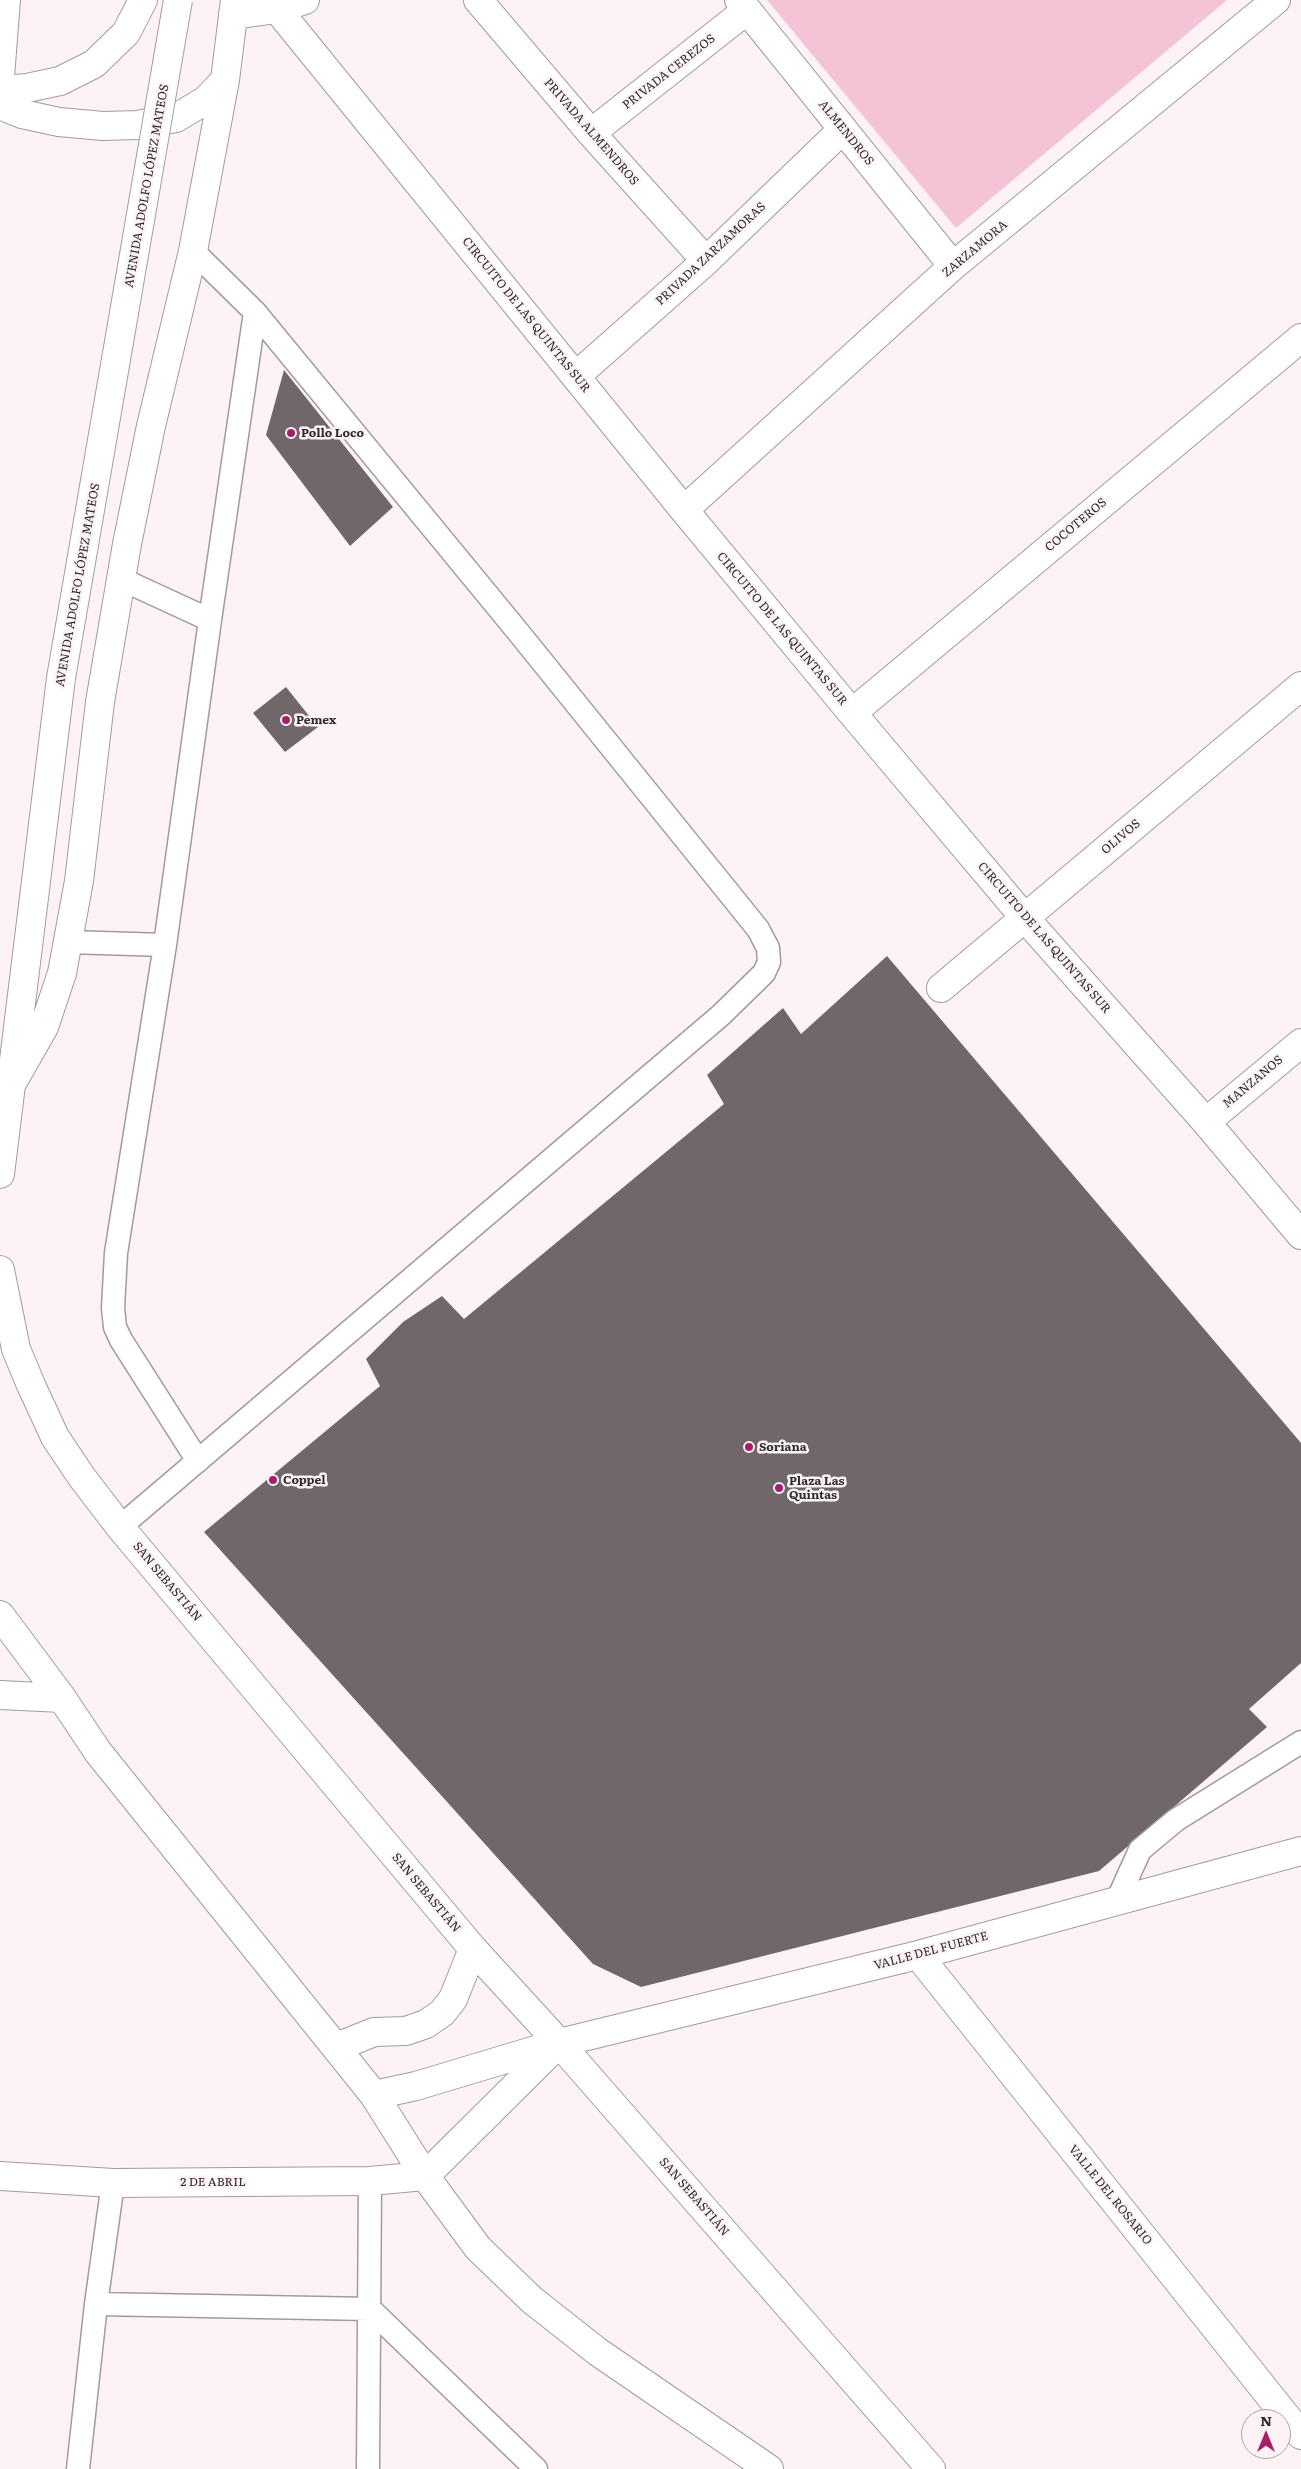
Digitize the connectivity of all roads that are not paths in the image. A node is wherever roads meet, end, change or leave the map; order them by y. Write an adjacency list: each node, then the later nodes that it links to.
1 (6, 0): 10 (street)
2 (143, 0): 12 (street)
3 (178, 0): 32 (street, AVENIDA ADOLFO LÓPEZ MATEOS, bridge)
4 (305, 0): 9 (street)
5 (478, 0): 15 (street, PRIVADA ALMENDROS)
6 (1276, 0): 18 (street, ZARZAMORA)
7 (743, 5): 14 (street, ALMENDROS); 15 (street, PRIVADA CEREZOS)
8 (234, 7): 9 (street); 11 (street)
9 (277, 10): 21 (street, CIRCUITO DE LAS QUINTAS SUR)
10 (0, 77)
11 (225, 80): 13 (street); 16 (street)
12 (0, 90)
13 (0, 106)
14 (843, 129): 17 (street, PRIVADA ZARZAMORAS); 18 (street, ALMENDROS)
15 (591, 133): 17 (street, PRIVADA ALMENDROS)
16 (193, 251): 19 (lane); 23 (street)
17 (706, 261): 21 (street, PRIVADA ZARZAMORAS)
18 (954, 266): 22 (street, ZARZAMORA)
19 (255, 312): 24 (lane); 37 (lane)
20 (1301, 338): 26 (street, COCOTEROS)
21 (576, 376): 22 (street, CIRCUITO DE LAS QUINTAS SUR)
22 (684, 510): 26 (street, CIRCUITO DE LAS QUINTAS SUR)
23 (121, 579): 24 (lane); 28 (street)
24 (210, 620): 29 (lane)
25 (1301, 686): 27 (street, OLIVOS)
26 (852, 713): 27 (street, CIRCUITO DE LAS QUINTAS SUR)
27 (1024, 917): 30 (street, OLIVOS); 33 (street, CIRCUITO DE LAS QUINTAS SUR)
28 (68, 942): 29 (lane); 32 (street)
29 (165, 944): 37 (lane)
30 (941, 988)
31 (1301, 1042): 33 (street, MANZANOS)
32 (12, 1083): 34 (street, AVENIDA ADOLFO LÓPEZ MATEOS)
33 (1206, 1122): 35 (street, CIRCUITO DE LAS QUINTAS SUR)
34 (0, 1174)
35 (1301, 1236)
36 (0, 1270): 38 (street, SAN SEBASTIÁN)
37 (198, 1461): 38 (lane)
38 (120, 1527): 45 (street, SAN SEBASTIÁN)
39 (0, 1615): 41 (street)
40 (0, 1695): 41 (street)
41 (62, 1698): 48 (street)
42 (1301, 1742): 44 (lane)
43 (1301, 1851): 44 (street, VALLE DEL FUERTE)
44 (1117, 1901): 46 (street, VALLE DEL FUERTE)
45 (473, 1950): 47 (street, SAN SEBASTIÁN); 48 (street)
46 (918, 1955): 47 (street, VALLE DEL FUERTE); 56 (street, VALLE DEL ROSARIO)
47 (559, 2043): 49 (street, VALLE DEL FUERTE); 51 (street); 61 (street, SAN SEBASTIÁN)
48 (337, 2047): 49 (street)
49 (374, 2095): 51 (street)
50 (0, 2176): 53 (street, 2 DE ABRIL)
51 (425, 2176): 52 (street, 2 DE ABRIL); 60 (street)
52 (370, 2181): 53 (street, 2 DE ABRIL); 55 (lane)
53 (113, 2183): 54 (lane)
54 (96, 2304): 55 (lane); 57 (lane)
55 (370, 2309): 58 (lane); 59 (lane)
56 (1301, 2435)
57 (78, 2469)
58 (368, 2469)
59 (536, 2469)
60 (769, 2469)
61 (931, 2469)

